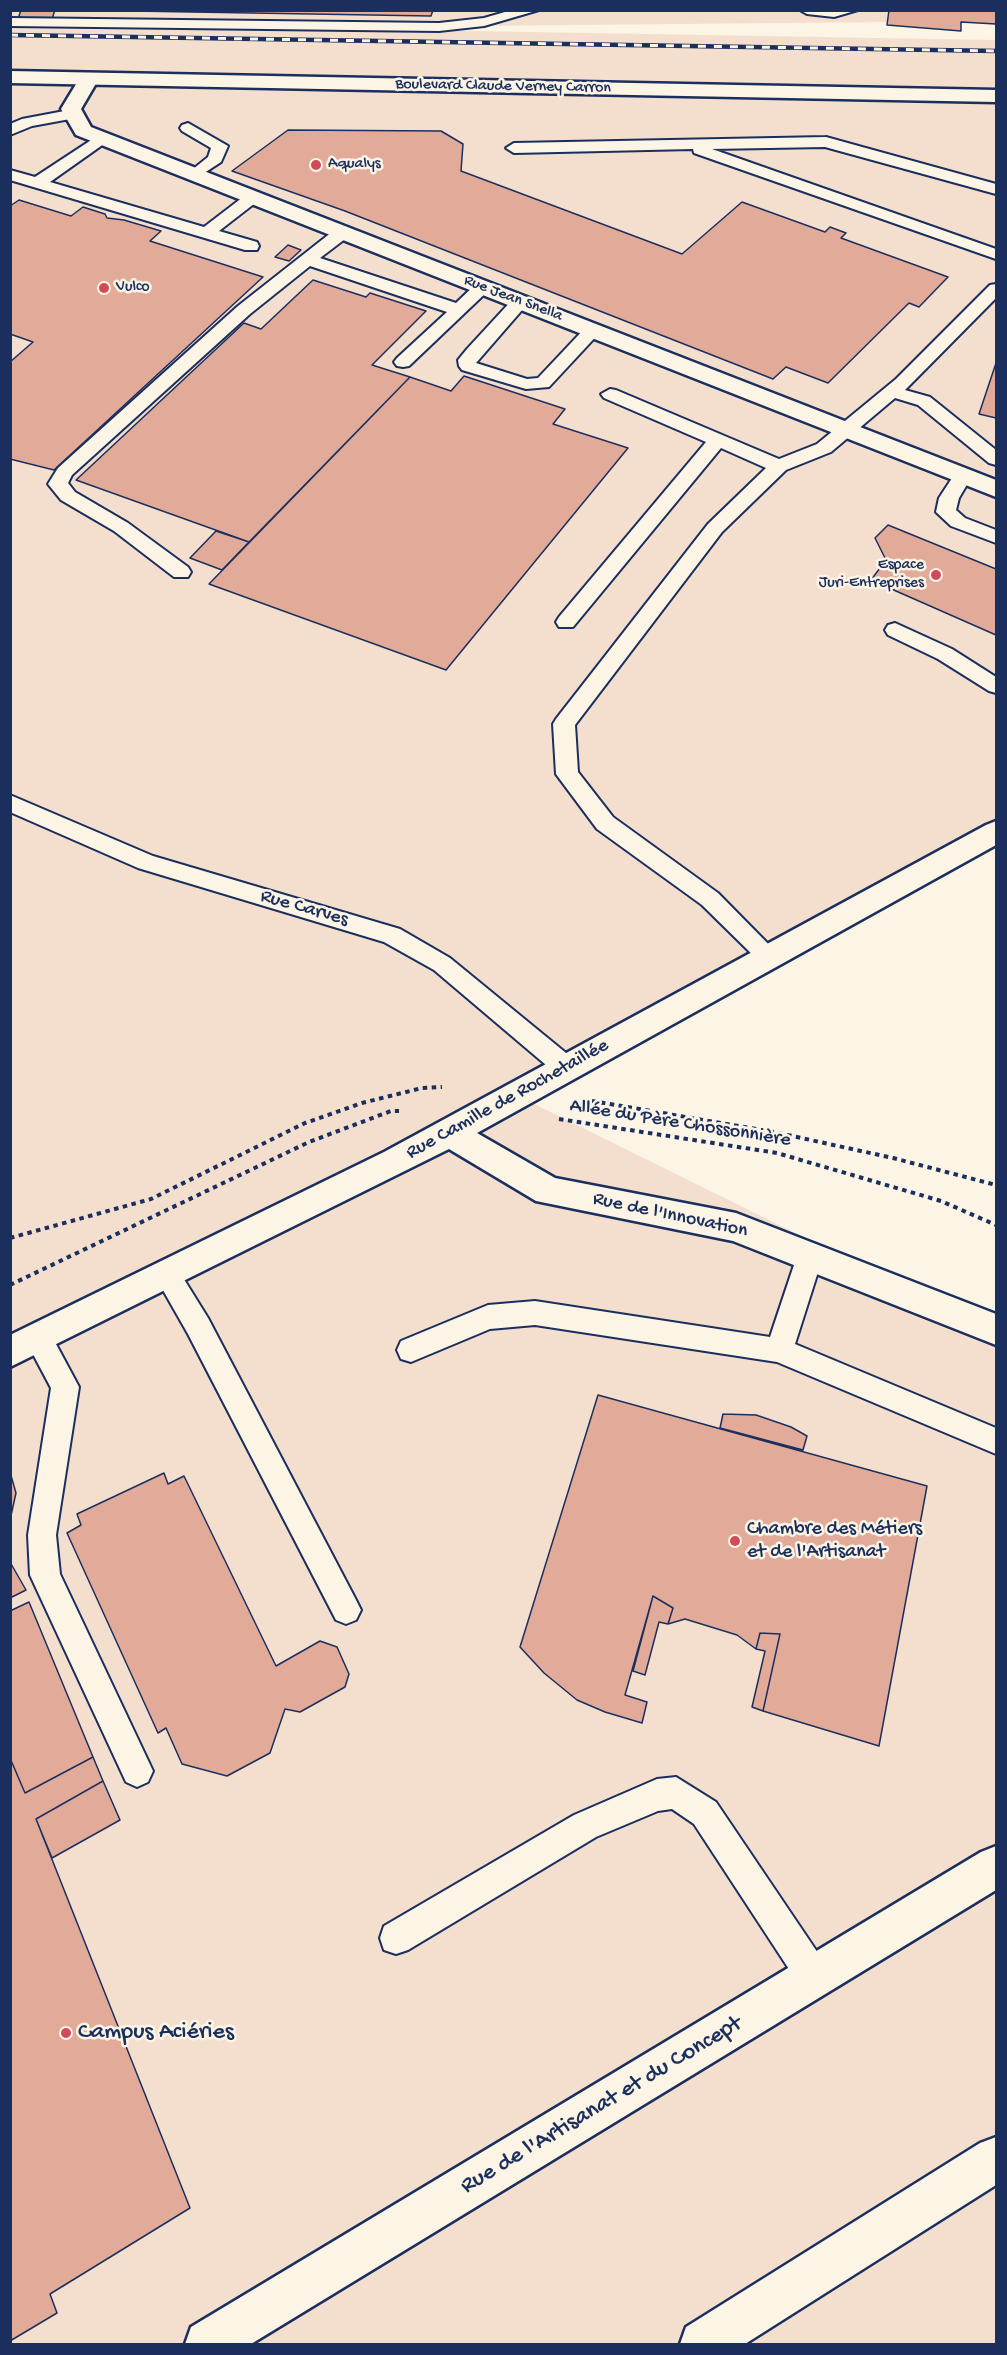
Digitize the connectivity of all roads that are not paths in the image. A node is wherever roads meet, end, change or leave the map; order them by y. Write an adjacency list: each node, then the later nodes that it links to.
1 (532, 10): 4 (lane)
2 (807, 10): 3 (lane)
3 (851, 10)
4 (10, 22)
5 (10, 77): 6 (street, Boulevard Claude Verney Carron)
6 (88, 80): 7 (street, Boulevard Claude Verney Carron); 8 (street)
7 (996, 96)
8 (75, 114): 10 (lane); 11 (street, Rue Jean Snella)
9 (188, 128): 14 (lane)
10 (10, 130)
11 (102, 138): 14 (street, Rue Jean Snella); 16 (lane)
12 (685, 145): 13 (lane); 17 (lane); 22 (lane)
13 (514, 148)
14 (195, 174): 18 (street, Rue Jean Snella)
15 (10, 175): 16 (lane)
16 (38, 183): 20 (lane)
17 (996, 189)
18 (253, 197): 19 (street, Rue Jean Snella); 20 (lane)
19 (343, 232): 23 (lane); 24 (street, Rue Jean Snella)
20 (207, 233): 21 (lane)
21 (251, 246)
22 (996, 254)
23 (308, 260): 27 (lane); 39 (lane)
24 (483, 287): 26 (street, Rue Jean Snella); 27 (lane)
25 (996, 290): 30 (lane)
26 (520, 302): 28 (street, Rue Jean Snella); 28 (lane)
27 (459, 310): 29 (lane)
28 (592, 330): 32 (street, Rue Jean Snella)
29 (403, 362)
30 (891, 391): 32 (lane); 34 (lane)
31 (610, 393): 33 (lane)
32 (846, 429): 35 (lane); 36 (street, Rue Jean Snella)
33 (717, 440): 35 (lane); 40 (lane)
34 (996, 459)
35 (779, 466): 45 (lane)
36 (963, 476): 37 (street, Rue Jean Snella); 38 (lane)
37 (996, 489)
38 (996, 537)
39 (181, 572)
40 (566, 622)
41 (895, 630): 42 (lane)
42 (996, 686)
43 (10, 803): 46 (lane, Rue Carves)
44 (996, 832): 45 (street, Rue Camille de Rochetaillée)
45 (768, 956): 46 (street, Rue Camille de Rochetaillée)
46 (568, 1069): 47 (street, Rue Camille de Rochetaillée)
47 (450, 1133): 48 (street, Rue de l'Innovation); 49 (street, Rue Camille de Rochetaillée)
48 (810, 1256): 50 (street, Rue de l'Innovation); 53 (lane)
49 (168, 1276): 51 (street, Rue Camille de Rochetaillée); 56 (lane)
50 (996, 1330)
51 (39, 1339): 54 (street, Rue Camille de Rochetaillée); 57 (lane)
52 (411, 1350): 53 (lane)
53 (779, 1350): 55 (lane)
54 (10, 1352)
55 (996, 1441)
56 (346, 1610)
57 (137, 1771)
58 (996, 1867): 60 (street, Rue de l'Artisanat et du Concept)
59 (396, 1938): 60 (lane)
60 (814, 1977): 62 (street, Rue de l'Artisanat et du Concept)
61 (996, 2159): 63 (street)
62 (208, 2344)
63 (703, 2344)

